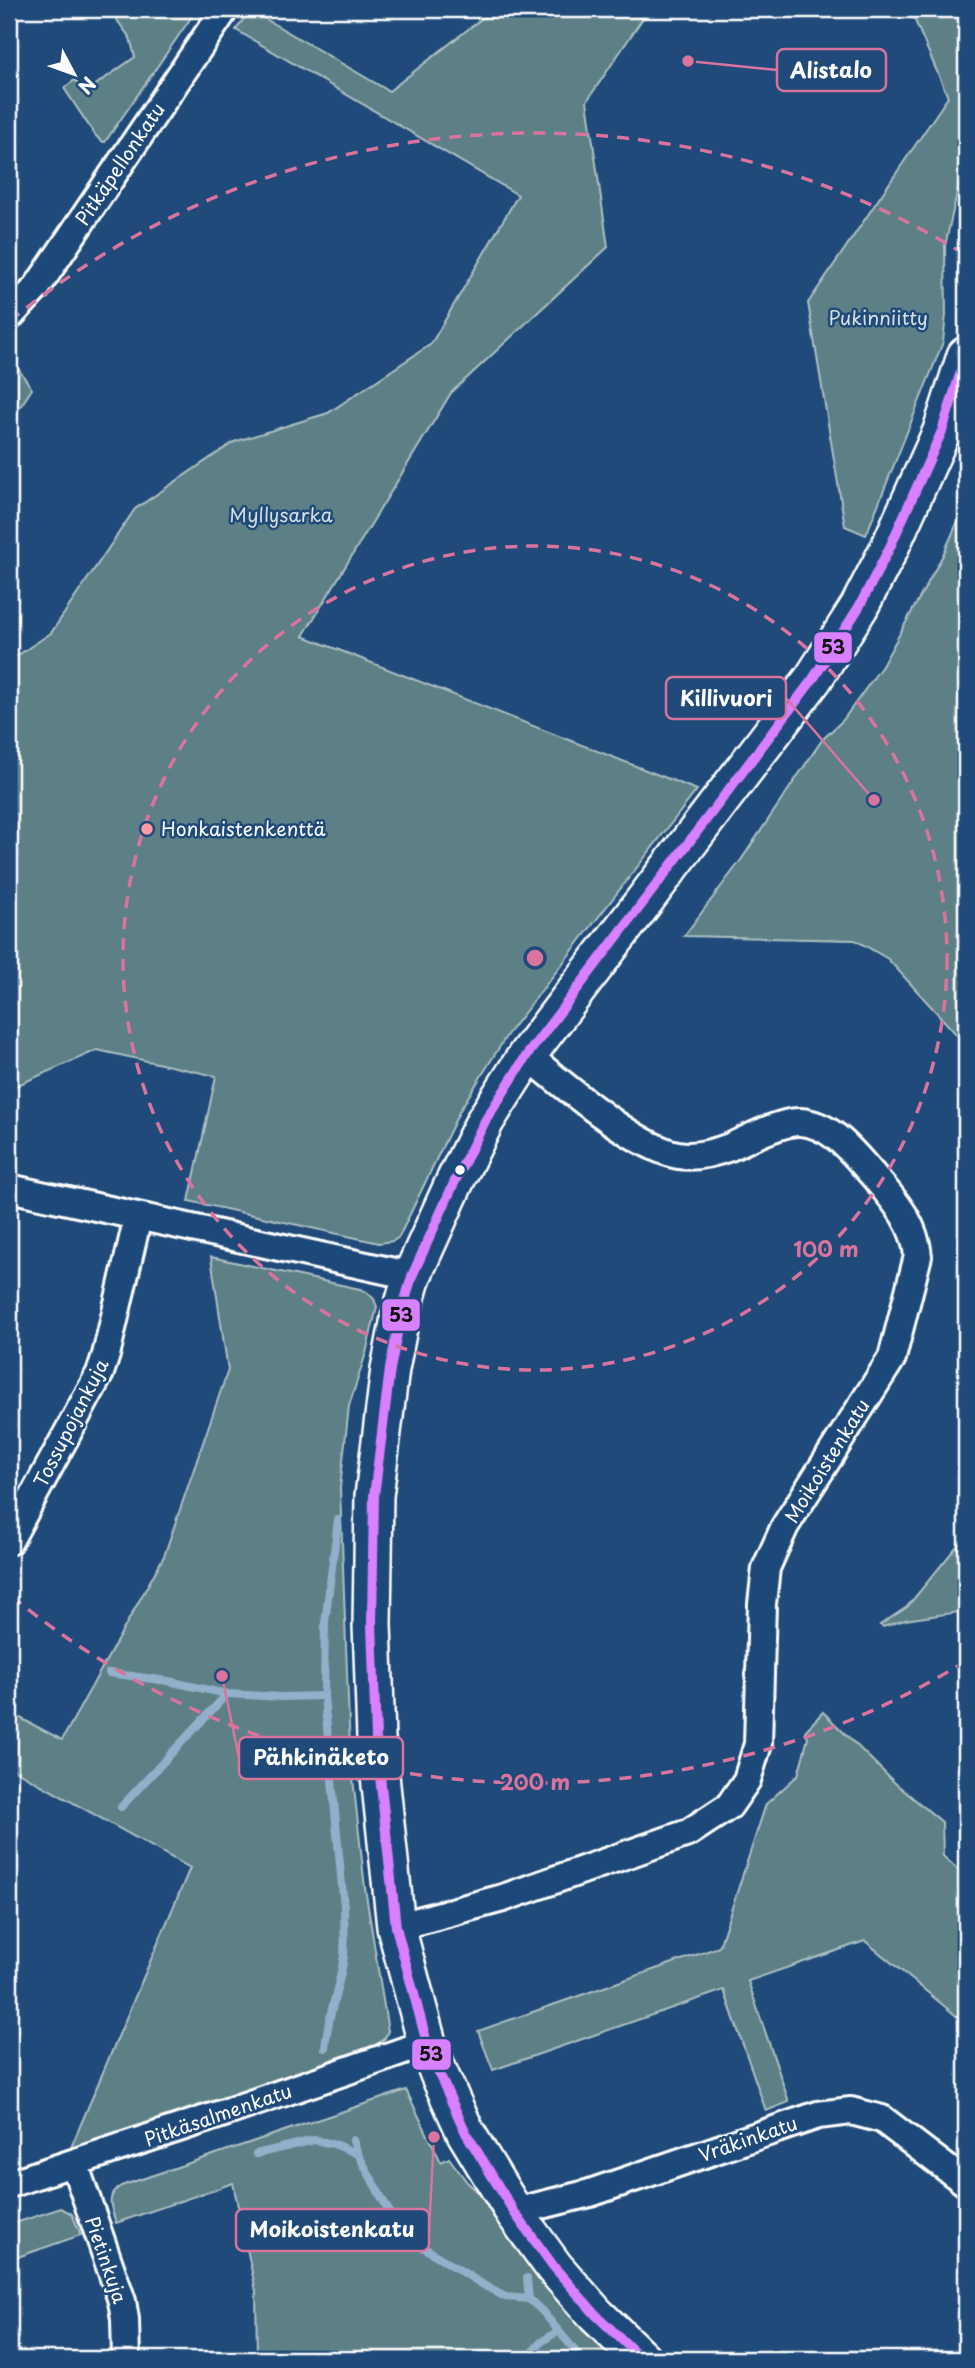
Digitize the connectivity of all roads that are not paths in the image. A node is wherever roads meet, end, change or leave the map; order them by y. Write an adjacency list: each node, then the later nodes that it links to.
1 (225, 9): 2 (street, Pitkäpellonkatu)
2 (10, 316)
3 (966, 356): 4 (street)
4 (527, 1055): 7 (street); 9 (street, Moikoistenkatu)
5 (9, 1188): 6 (street)
6 (138, 1217): 7 (street); 8 (street, Tossupojankuja)
7 (412, 1276): 9 (street)
8 (9, 1541)
9 (396, 1927): 10 (street)
10 (427, 2043): 11 (street, Pitkäsalmenkatu); 14 (street)
11 (74, 2163): 13 (street, Pitkäsalmenkatu); 15 (street, Pietinkuja)
12 (966, 2183): 14 (street, Vräkinkatu)
13 (9, 2185)
14 (514, 2212): 16 (street)
15 (125, 2359)
16 (642, 2359)

